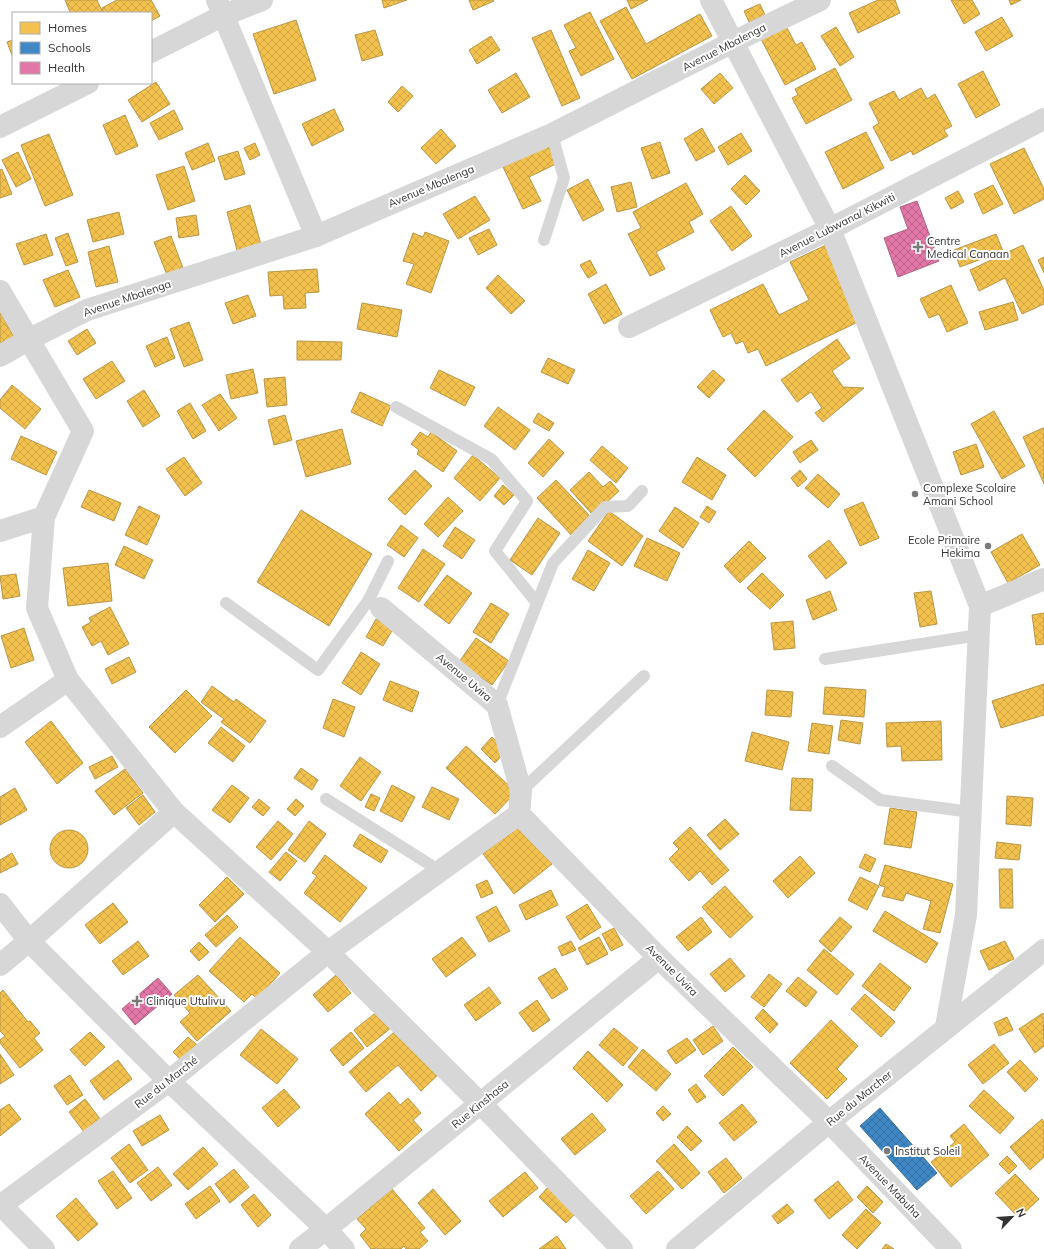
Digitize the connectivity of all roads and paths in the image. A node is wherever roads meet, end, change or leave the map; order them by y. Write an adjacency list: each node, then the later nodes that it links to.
1 (262, 0): 4 (street)
2 (711, 0): 5 (street)
3 (820, 0): 5 (street, Avenue Mbalenga)
4 (220, 8): 6 (street); 12 (street)
5 (733, 42): 10 (street, Avenue Mbalenga); 11 (street)
6 (152, 51)
7 (86, 84): 9 (street)
8 (1044, 119): 11 (street, Avenue Lubwana/ Kikwiti)
9 (0, 127)
10 (552, 134): 12 (street, Avenue Mbalenga); 13 (lane)
11 (830, 229): 15 (street, Avenue Lubwana/ Kikwiti); 27 (street)
12 (316, 236): 16 (street, Avenue Mbalenga)
13 (544, 240)
14 (0, 291): 16 (street)
15 (629, 327)
16 (28, 340): 17 (street, Avenue Mbalenga); 20 (street)
17 (0, 356)
18 (396, 407): 25 (lane)
19 (642, 491): 25 (lane)
20 (44, 517): 21 (street); 31 (street)
21 (0, 531)
22 (388, 561): 26 (lane)
23 (1044, 579): 27 (street)
24 (226, 603): 26 (lane)
25 (537, 603): 32 (lane)
26 (375, 604): 32 (street, Avenue Uvira)
27 (980, 606): 28 (street)
28 (979, 635): 29 (lane); 38 (street)
29 (824, 659)
30 (644, 676): 35 (lane)
31 (68, 680): 33 (street); 37 (street)
32 (498, 705): 35 (street, Avenue Uvira)
33 (0, 727)
34 (832, 766): 38 (lane)
35 (521, 791): 39 (street, Avenue Uvira)
36 (326, 799): 40 (lane)
37 (174, 812): 42 (street); 44 (street)
38 (971, 812): 47 (street)
39 (519, 814): 40 (street); 45 (street, Avenue Uvira)
40 (440, 871): 44 (street)
41 (0, 904): 42 (street)
42 (29, 941): 46 (street); 48 (street)
43 (1044, 950): 47 (street, Rue du Marcher)
44 (328, 952): 48 (street, Rue du Marché); 49 (street)
45 (659, 958): 49 (street, Rue Kinshasa); 50 (street, Avenue Uvira)
46 (0, 965)
47 (946, 1027): 50 (street, Rue du Marcher)
48 (169, 1081): 51 (street, Rue du Marché); 52 (street)
49 (481, 1104): 52 (street, Rue Kinshasa); 56 (street)
50 (829, 1122): 57 (street, Rue du Marcher); 58 (street, Avenue Mabuha)
51 (0, 1205): 53 (street)
52 (326, 1229): 54 (street, Rue Kinshasa); 55 (street)
53 (44, 1249)
54 (300, 1249)
55 (344, 1249)
56 (622, 1249)
57 (677, 1249)
58 (951, 1249)

